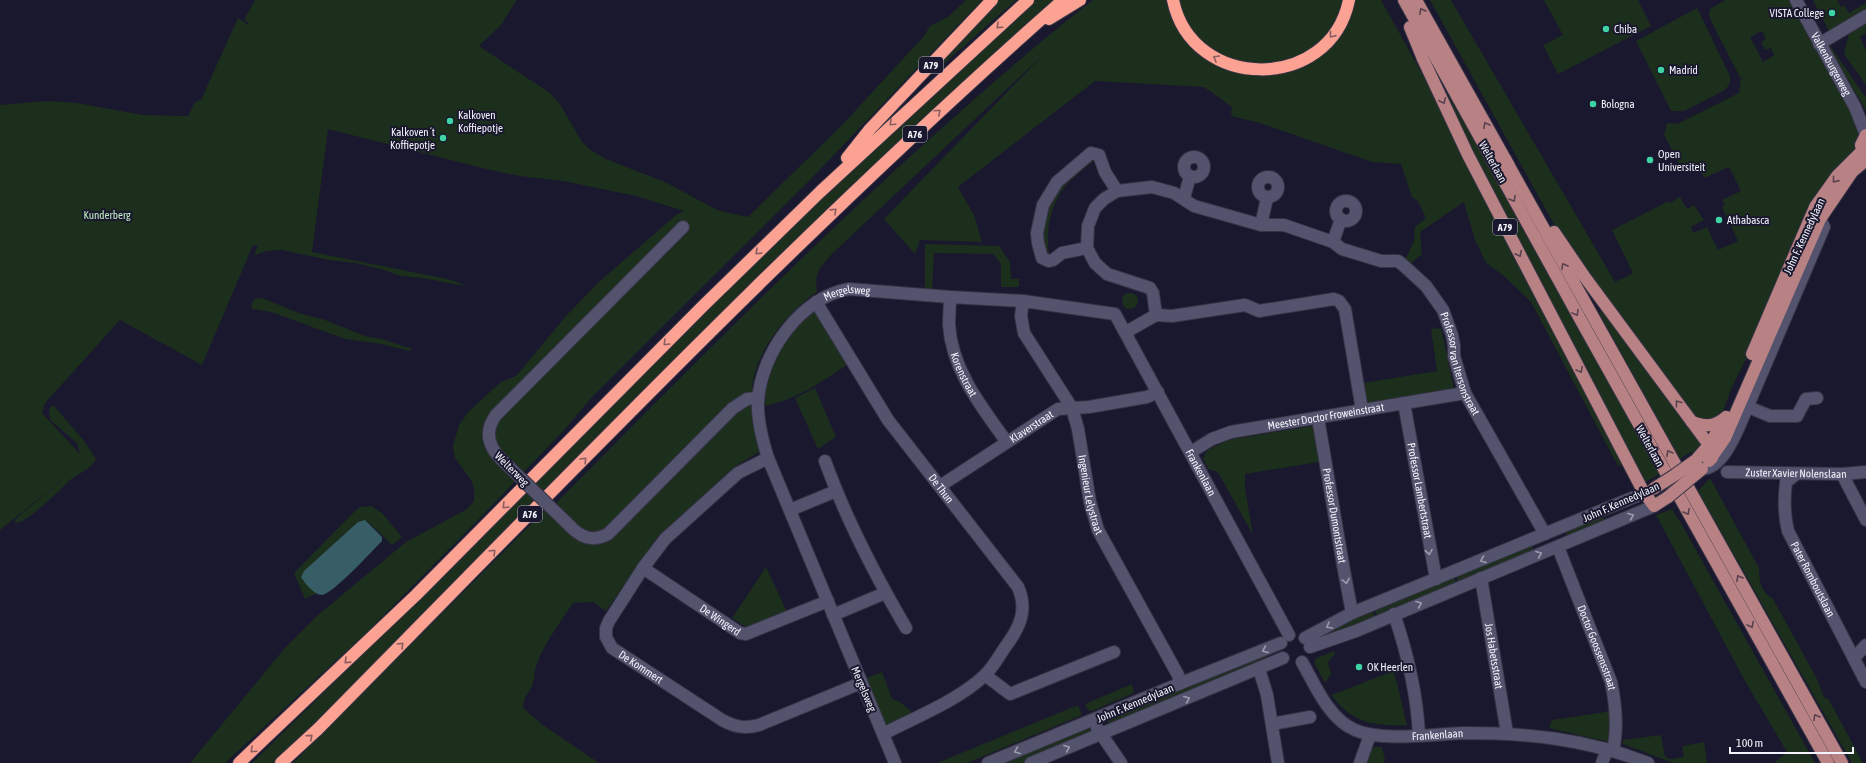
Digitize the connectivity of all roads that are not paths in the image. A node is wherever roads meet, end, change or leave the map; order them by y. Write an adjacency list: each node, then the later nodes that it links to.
1 (992, 0): 23 (highway, A79)
2 (1028, 0): 23 (highway, A76, one-way to 23)
3 (1063, 0): 13 (highway, A76)
4 (1080, 0): 13 (highway, A76)
5 (1173, 0): 6 (highway, one-way to 5)
6 (1349, 0)
7 (1396, 0): 12 (main road, A79)
8 (1404, 0): 17 (main road)
9 (1416, 0): 19 (main road, one-way to 9)
10 (1796, 0): 14 (street, Valkenburgerweg)
11 (1866, 16): 14 (street)
12 (1410, 26): 17 (main road, A79); 62 (main road, A79, one-way to 62)
13 (1027, 32): 99 (highway, A76, one-way to 13)
14 (1819, 44): 15 (street, Valkenburgerweg)
15 (1855, 107): 16 (street, Valkenburgerweg); 18 (street, Valkenburgerweg)
16 (1866, 117)
17 (1474, 128): 108 (main road, Welterlaan, one-way to 108)
18 (1866, 135): 20 (main road)
19 (1505, 159): 48 (main road, one-way to 19); 109 (main road, Welterlaan, one-way to 19)
20 (1865, 160): 27 (main road, John F. Kennedylaan); 46 (main road, John F. Kennedylaan, one-way to 46)
21 (1190, 176): 24 (street)
22 (1117, 191): 24 (street, Professor van Itersonstraat); 31 (street, Professor van Itersonstraat); 31 (street)
23 (820, 192): 98 (highway, A76, one-way to 98)
24 (1184, 198): 28 (street, Professor van Itersonstraat)
25 (1267, 198): 28 (street)
26 (1341, 219): 30 (street)
27 (1820, 219): 44 (street, John F. Kennedylaan); 53 (main road, John F. Kennedylaan)
28 (1261, 224): 30 (street, Professor van Itersonstraat)
29 (682, 227): 40 (street, Welterweg, bridge)
30 (1333, 242): 39 (street, Professor van Itersonstraat)
31 (1087, 248): 36 (street)
32 (950, 297): 33 (street, Mergelsweg); 34 (street, Mergelsweg); 49 (street, Korenstraat)
33 (1023, 301): 35 (street, Mergelsweg); 43 (street, Ingenieur Lelystraat)
34 (816, 302): 40 (street, Mergelsweg); 60 (street, De Thun)
35 (1111, 313): 37 (street, Frankenlaan)
36 (1156, 315): 37 (street); 45 (street)
37 (1126, 332): 38 (street, Frankenlaan)
38 (1158, 392): 43 (street, Klaverstraat); 51 (street, Frankenlaan)
39 (1465, 393): 42 (street, Meester Doctor Froweinstraat); 66 (street, Professor van Itersonstraat)
40 (758, 398): 52 (street, Mergelsweg)
41 (1817, 398): 44 (street)
42 (1404, 403): 45 (street, Meester Doctor Froweinstraat); 70 (street, Professor Lambertstraat, one-way to 70)
43 (1072, 408): 49 (street, Klaverstraat); 88 (street, Ingenieur Lelystraat)
44 (1748, 408): 55 (street, John F. Kennedylaan)
45 (1362, 410): 47 (street, Meester Doctor Froweinstraat)
46 (1726, 416): 48 (main road); 50 (main road, John F. Kennedylaan)
47 (1318, 418): 51 (street, Meester Doctor Froweinstraat); 73 (street, Professor Dumontstraat, one-way to 73)
48 (1692, 422): 50 (main road)
49 (1006, 441): 60 (street, Klaverstraat)
50 (1709, 445): 53 (main road); 55 (main road, John F. Kennedylaan)
51 (1191, 452): 77 (street, Frankenlaan)
52 (768, 458): 64 (street, Mergelsweg); 68 (street, De Kommert)
53 (1712, 458): 55 (main road, John F. Kennedylaan)
54 (825, 461): 61 (street)
55 (1699, 464): 62 (main road, John F. Kennedylaan, bridge); 63 (main road, John F. Kennedylaan, bridge)
56 (1727, 472): 59 (street, Zuster Xavier Nolenslaan)
57 (1866, 472): 58 (street, Zuster Xavier Nolenslaan)
58 (1842, 474): 59 (street, Zuster Xavier Nolenslaan); 65 (street)
59 (1796, 475): 81 (street, Pater Romboutslaan)
60 (940, 486): 85 (street, De Thun)
61 (836, 491): 64 (street); 71 (street)
62 (1649, 491): 63 (main road, A79); 66 (street, John F. Kennedylaan)
63 (1657, 504): 67 (street, John F. Kennedylaan, one-way to 63)
64 (790, 510): 72 (street, Mergelsweg)
65 (1866, 520)
66 (1545, 534): 70 (street, John F. Kennedylaan, one-way to 70)
67 (1558, 547): 69 (street, John F. Kennedylaan, one-way to 67); 97 (street, Doctor Goossensstraat)
68 (643, 568): 72 (street, De Wingerd); 87 (street, De Kommert)
69 (1481, 578): 74 (street, John F. Kennedylaan, one-way to 69); 92 (street, Jos Habetsstraat)
70 (1436, 579): 73 (street, John F. Kennedylaan)
71 (886, 593): 75 (street); 76 (street)
72 (828, 601): 75 (street, Mergelsweg)
73 (1352, 613): 78 (street, John F. Kennedylaan, one-way to 78)
74 (1394, 614): 78 (street, John F. Kennedylaan); 96 (street)
75 (833, 615): 87 (street, Mergelsweg)
76 (906, 628)
77 (1285, 639): 78 (street); 82 (street); 88 (street, John F. Kennedylaan, one-way to 88)
78 (1308, 642): 83 (street)
79 (1866, 645): 81 (street)
80 (1114, 652): 85 (street)
81 (1855, 657): 86 (street, Pater Romboutslaan)
82 (1283, 658): 83 (street); 84 (street, John F. Kennedylaan)
83 (1302, 662): 95 (street, Frankenlaan)
84 (1259, 669): 91 (street); 94 (street, John F. Kennedylaan, one-way to 84)
85 (985, 674): 93 (street, De Thun)
86 (1866, 682)
87 (861, 683): 93 (street, Mergelsweg)
88 (1181, 683): 90 (street, John F. Kennedylaan)
89 (1310, 717): 91 (street)
90 (1092, 721): 94 (street); 101 (street, John F. Kennedylaan, one-way to 101)
91 (1272, 724): 104 (street)
92 (1507, 733): 96 (street, Frankenlaan); 97 (street, Frankenlaan)
93 (883, 734): 100 (street, Mergelsweg)
94 (1101, 734): 102 (street, John F. Kennedylaan, one-way to 94); 103 (street)
95 (1370, 735): 96 (street, Frankenlaan); 105 (street)
96 (1418, 735)
97 (1610, 751): 106 (street); 107 (street, Frankenlaan)
98 (239, 763)
99 (281, 763)
100 (895, 763)
101 (988, 763)
102 (1031, 763)
103 (1122, 763)
104 (1278, 763)
105 (1360, 763)
106 (1602, 763)
107 (1648, 763)
108 (1828, 763)
109 (1842, 763)

